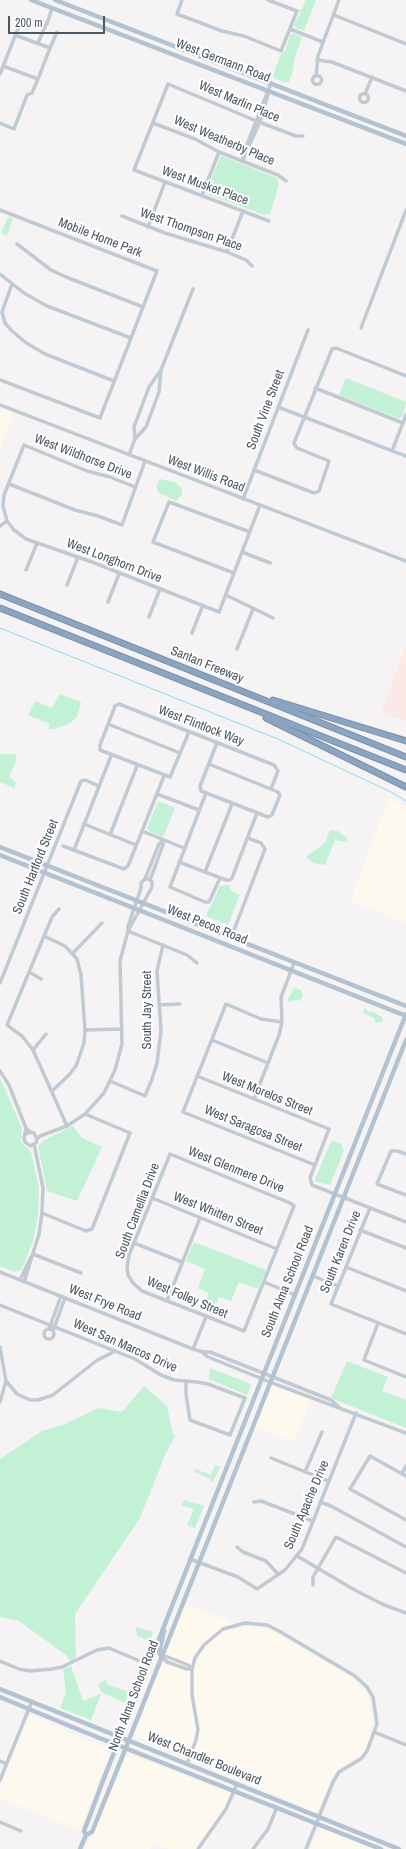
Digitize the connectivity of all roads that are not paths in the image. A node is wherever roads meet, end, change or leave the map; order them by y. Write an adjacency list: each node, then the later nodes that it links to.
1 (31, 0): 7 (main road, West Germann Road)
2 (55, 0): 6 (main road, West Germann Road)
3 (182, 0): 11 (street)
4 (268, 0): 11 (street)
5 (339, 0): 9 (street)
6 (75, 7): 8 (main road); 24 (main road, West Germann Road)
7 (52, 8): 8 (main road, West Germann Road); 15 (street)
8 (72, 15): 25 (main road, West Germann Road)
9 (334, 15): 14 (street); 16 (street)
10 (20, 21): 13 (street)
11 (290, 29): 14 (street)
12 (57, 32): 17 (street)
13 (15, 35): 15 (street); 19 (street)
14 (323, 42): 18 (street)
15 (38, 43): 17 (street)
16 (406, 44)
17 (50, 48): 23 (street)
18 (317, 60): 21 (street); 22 (street)
19 (3, 66): 20 (street); 23 (street)
20 (0, 74)
21 (316, 76)
22 (372, 77): 26 (street); 27 (street)
23 (38, 79): 29 (street)
24 (271, 83): 25 (street); 32 (main road, West Germann Road)
25 (269, 90): 28 (street); 33 (main road, West Germann Road)
26 (406, 91)
27 (365, 94)
28 (258, 122): 30 (street, West Marlin Place); 31 (street, West Marlin Place); 35 (street)
29 (0, 123)
30 (153, 123): 34 (street, West Weatherby Place); 37 (street, West Musket Place)
31 (303, 136)
32 (406, 136)
33 (406, 144)
34 (219, 152): 35 (street, West Weatherby Place); 38 (street)
35 (242, 161): 36 (street, West Weatherby Place)
36 (286, 181)
37 (165, 182): 38 (street, West Musket Place); 44 (street)
38 (202, 195): 41 (street, West Musket Place)
39 (0, 210): 51 (street, Mobile Home Park)
40 (406, 210): 52 (street)
41 (243, 211): 43 (street, West Musket Place); 46 (street)
42 (122, 216): 44 (street, West Thompson Place)
43 (269, 221)
44 (148, 226): 46 (street, West Thompson Place)
45 (17, 244): 51 (street)
46 (227, 252): 47 (street, West Thompson Place)
47 (252, 266)
48 (0, 274): 49 (street)
49 (12, 284): 54 (street); 58 (street)
50 (193, 288): 55 (street)
51 (143, 307): 54 (street, Mobile Home Park)
52 (361, 328)
53 (308, 330): 61 (street, South Vine Street)
54 (131, 338): 58 (street, Mobile Home Park)
55 (161, 370): 65 (street); 65 (street)
56 (406, 376): 59 (street)
57 (0, 380): 58 (street, Mobile Home Park)
58 (114, 381)
59 (315, 388): 63 (street); 64 (street)
60 (0, 404): 67 (street, West Willis Road)
61 (278, 407): 63 (street); 70 (street, South Vine Street)
62 (406, 415): 64 (street)
63 (304, 416): 66 (street); 70 (street)
64 (403, 423): 66 (street)
65 (135, 439): 67 (street)
66 (392, 451): 68 (street)
67 (129, 455): 69 (street, West Willis Road)
68 (406, 456)
69 (146, 461): 72 (street); 73 (street, West Willis Road)
70 (254, 470): 73 (street, South Vine Street)
71 (9, 484): 72 (street); 72 (street, West Wildhorse Drive); 75 (street)
72 (135, 487)
73 (243, 499): 74 (street, West Willis Road)
74 (260, 506): 77 (street); 81 (street, West Willis Road)
75 (7, 520): 76 (street); 78 (street, West Longhorn Drive)
76 (0, 526)
77 (250, 532): 79 (street); 84 (street)
78 (37, 542): 80 (street, West Longhorn Drive); 83 (street)
79 (242, 552): 82 (street); 84 (street)
80 (78, 557): 85 (street, West Longhorn Drive); 86 (street)
81 (406, 562)
82 (270, 563)
83 (26, 570)
84 (234, 573): 90 (street)
85 (119, 574): 87 (street, West Longhorn Drive); 91 (street)
86 (67, 585)
87 (160, 590): 93 (street, West Longhorn Drive); 96 (street)
88 (0, 591): 92 (highway)
89 (0, 594): 92 (highway, Santan Freeway)
90 (226, 595): 93 (street, West Longhorn Drive); 95 (street)
91 (108, 602)
92 (22, 603): 100 (highway, Santan Freeway)
93 (203, 606): 98 (street)
94 (1, 608): 101 (highway, Santan Freeway)
95 (253, 609): 97 (street); 99 (street)
96 (150, 617)
97 (273, 618)
98 (192, 633)
99 (237, 649)
100 (236, 688): 104 (highway); 108 (highway, Santan Freeway)
101 (209, 691): 111 (highway, Santan Freeway); 114 (highway)
102 (108, 724): 103 (street, West Flintlock Way); 106 (street); 107 (street)
103 (189, 732): 105 (street, West Flintlock Way); 106 (street)
104 (406, 741)
105 (217, 743): 109 (street); 115 (street, West Flintlock Way)
106 (180, 753): 112 (street)
107 (111, 756): 110 (street); 113 (street)
108 (406, 757)
109 (209, 764): 115 (street); 116 (street)
110 (137, 766): 112 (street); 123 (street)
111 (406, 770)
112 (164, 776): 117 (street)
113 (99, 786): 121 (street); 133 (street, South Hartford Street)
114 (406, 787)
115 (271, 789): 120 (street)
116 (206, 793): 118 (street); 119 (street)
117 (157, 794): 119 (street); 122 (street)
118 (232, 804): 120 (street); 134 (street)
119 (199, 810): 129 (street)
120 (257, 813): 124 (street)
121 (84, 824): 123 (street); 130 (street)
122 (142, 831): 125 (street); 126 (street)
123 (110, 834): 126 (street)
124 (248, 838): 136 (street); 145 (street)
125 (163, 840): 129 (street); 137 (street); 138 (street)
126 (136, 845): 130 (street)
127 (63, 846): 130 (street)
128 (0, 847): 133 (main road, West Pecos Road)
129 (184, 848): 132 (street)
130 (74, 850)
131 (0, 855): 135 (main road, West Pecos Road)
132 (179, 862): 134 (street); 136 (street)
133 (48, 866): 135 (street, South Hartford Street); 139 (main road, West Pecos Road)
134 (205, 872): 136 (street)
135 (45, 873): 141 (main road, West Pecos Road); 153 (street, South Hartford Street)
136 (220, 878)
137 (145, 879): 138 (street); 139 (street)
138 (150, 880): 139 (street)
139 (139, 902): 141 (street); 145 (main road, West Pecos Road)
140 (59, 908): 144 (street)
141 (137, 909): 143 (street); 150 (main road, West Pecos Road)
142 (102, 923): 147 (street)
143 (128, 931): 146 (street); 159 (street)
144 (44, 936): 147 (street); 151 (street)
145 (231, 938): 149 (main road, West Pecos Road)
146 (163, 945): 148 (street); 155 (street, South Jay Street)
147 (73, 953): 160 (street)
148 (197, 963)
149 (294, 963): 150 (street); 156 (main road, West Pecos Road)
150 (291, 970): 157 (main road, West Pecos Road); 158 (street)
151 (29, 972): 152 (street); 164 (street)
152 (41, 980)
153 (0, 983)
154 (180, 1004): 155 (street)
155 (159, 1005): 168 (street, South Jay Street)
156 (406, 1006)
157 (406, 1015): 179 (main road, South Alma School Road)
158 (282, 1022): 162 (street); 165 (street)
159 (122, 1028): 160 (street); 168 (street)
160 (85, 1030): 169 (street)
161 (46, 1034): 164 (street)
162 (212, 1040): 165 (street); 167 (street)
163 (406, 1040): 182 (main road, South Alma School Road)
164 (33, 1050): 169 (street)
165 (268, 1063): 170 (street)
166 (0, 1071): 173 (street)
167 (197, 1076): 170 (street, West Morelos Street); 178 (street, West Saragosa Street)
168 (110, 1081): 171 (street)
169 (52, 1091): 172 (street)
170 (254, 1099): 178 (street, West Morelos Street)
171 (85, 1114): 172 (street); 184 (street)
172 (67, 1126): 174 (street)
173 (28, 1133): 174 (street); 175 (street)
174 (38, 1136): 175 (street)
175 (33, 1146): 184 (street)
176 (170, 1154): 181 (street, South Camellia Drive); 190 (street, West Glenmere Drive)
177 (406, 1154): 180 (street)
178 (315, 1165): 179 (street)
179 (335, 1194): 182 (street); 202 (main road, South Alma School Road)
180 (406, 1195)
181 (152, 1198): 185 (street, West Whitten Street); 188 (street, South Camellia Drive)
182 (344, 1198): 183 (street); 197 (main road, South Alma School Road)
183 (370, 1208): 186 (street); 187 (street, South Karen Drive)
184 (42, 1214): 191 (street)
185 (200, 1218): 190 (street, West Whitten Street); 192 (street)
186 (406, 1222)
187 (360, 1230): 189 (street); 193 (street, South Karen Drive)
188 (134, 1243): 192 (street); 196 (street, South Camellia Drive)
189 (406, 1248)
190 (277, 1249): 199 (street)
191 (33, 1254): 195 (street); 198 (street)
192 (182, 1262): 204 (street)
193 (346, 1267): 200 (street, South Karen Drive); 201 (street)
194 (0, 1272): 198 (street, West Frye Road)
195 (81, 1273)
196 (128, 1275): 204 (street, West Folley Street)
197 (313, 1276): 200 (street); 217 (main road, South Alma School Road)
198 (22, 1281): 203 (street, West Frye Road)
199 (264, 1282): 202 (street); 206 (street, West Folley Street)
200 (338, 1286): 207 (street, South Karen Drive)
201 (406, 1291)
202 (295, 1294): 215 (main road, South Alma School Road)
203 (63, 1297): 208 (street); 213 (street, West Frye Road)
204 (167, 1301): 206 (street, West Folley Street)
205 (0, 1305): 208 (street, West San Marcos Drive)
206 (206, 1317): 213 (street)
207 (378, 1323): 211 (street); 216 (street)
208 (53, 1325): 209 (street); 210 (street); 214 (street, West San Marcos Drive)
209 (49, 1329): 210 (street); 210 (street)
210 (53, 1331)
211 (406, 1334)
212 (0, 1346): 218 (street)
213 (194, 1349): 215 (street, West Frye Road)
214 (115, 1351): 219 (street, West San Marcos Drive); 220 (street)
215 (263, 1376): 217 (street, West Frye Road); 239 (main road, South Alma School Road)
216 (406, 1377)
217 (271, 1380): 223 (street, West Frye Road); 240 (main road, South Alma School Road)
218 (6, 1381): 220 (street); 221 (street)
219 (186, 1381): 219 (street, West San Marcos Drive)
220 (13, 1391): 221 (street)
221 (3, 1394): 222 (street)
222 (0, 1402)
223 (356, 1413): 225 (street, West Frye Road); 231 (street, South Apache Drive)
224 (322, 1432): 228 (street)
225 (406, 1433)
226 (271, 1458): 228 (street)
227 (406, 1466): 229 (street)
228 (305, 1472): 231 (street)
229 (402, 1474): 230 (street); 234 (street)
230 (406, 1476)
231 (328, 1481): 233 (street, South Apache Drive)
232 (254, 1502): 235 (street)
233 (320, 1502): 235 (street, South Apache Drive); 237 (street)
234 (406, 1520)
235 (313, 1521): 238 (street, South Apache Drive)
236 (237, 1547): 242 (street)
237 (406, 1547)
238 (297, 1556): 241 (street); 242 (street, South Apache Drive)
239 (190, 1559): 240 (street); 246 (main road, North Alma School Road)
240 (199, 1562): 242 (street, South Apache Drive); 247 (main road, North Alma School Road)
241 (317, 1569): 243 (street); 244 (street); 245 (street)
242 (278, 1574)
243 (406, 1574)
244 (313, 1584)
245 (406, 1613)
246 (164, 1626): 247 (main road); 249 (main road, North Alma School Road)
247 (161, 1656): 250 (street); 257 (main road, North Alma School Road)
248 (0, 1661): 249 (street)
249 (149, 1665): 256 (main road, North Alma School Road)
250 (192, 1669): 255 (street); 263 (street)
251 (0, 1689): 253 (main road, West Chandler Boulevard)
252 (0, 1697): 254 (main road, West Chandler Boulevard)
253 (32, 1701): 254 (street); 256 (main road, West Chandler Boulevard)
254 (29, 1709): 258 (main road, West Chandler Boulevard); 262 (street)
255 (374, 1732): 259 (street); 268 (street)
256 (121, 1736): 257 (main road, West Chandler Boulevard); 258 (main road, North Alma School Road)
257 (129, 1740): 260 (main road, North Alma School Road); 263 (main road, West Chandler Boulevard)
258 (117, 1745): 260 (main road, West Chandler Boulevard); 271 (main road, North Alma School Road)
259 (406, 1745)
260 (125, 1748): 266 (main road, West Chandler Boulevard); 271 (main road, North Alma School Road)
261 (0, 1761): 262 (street)
262 (6, 1764): 264 (street)
263 (187, 1764): 265 (main road, West Chandler Boulevard)
264 (0, 1780)
265 (237, 1784): 266 (street); 268 (main road, West Chandler Boulevard)
266 (234, 1790): 267 (main road, West Chandler Boulevard); 273 (street)
267 (277, 1807): 268 (main road, West Chandler Boulevard); 274 (street)
268 (319, 1820): 275 (street); 276 (main road, West Chandler Boulevard); 277 (main road, West Chandler Boulevard)
269 (0, 1822): 270 (street)
270 (22, 1831)
271 (86, 1835): 272 (main road, North Alma School Road)
272 (80, 1849)
273 (198, 1849)
274 (253, 1849)
275 (306, 1849)
276 (381, 1849)
277 (399, 1849)

